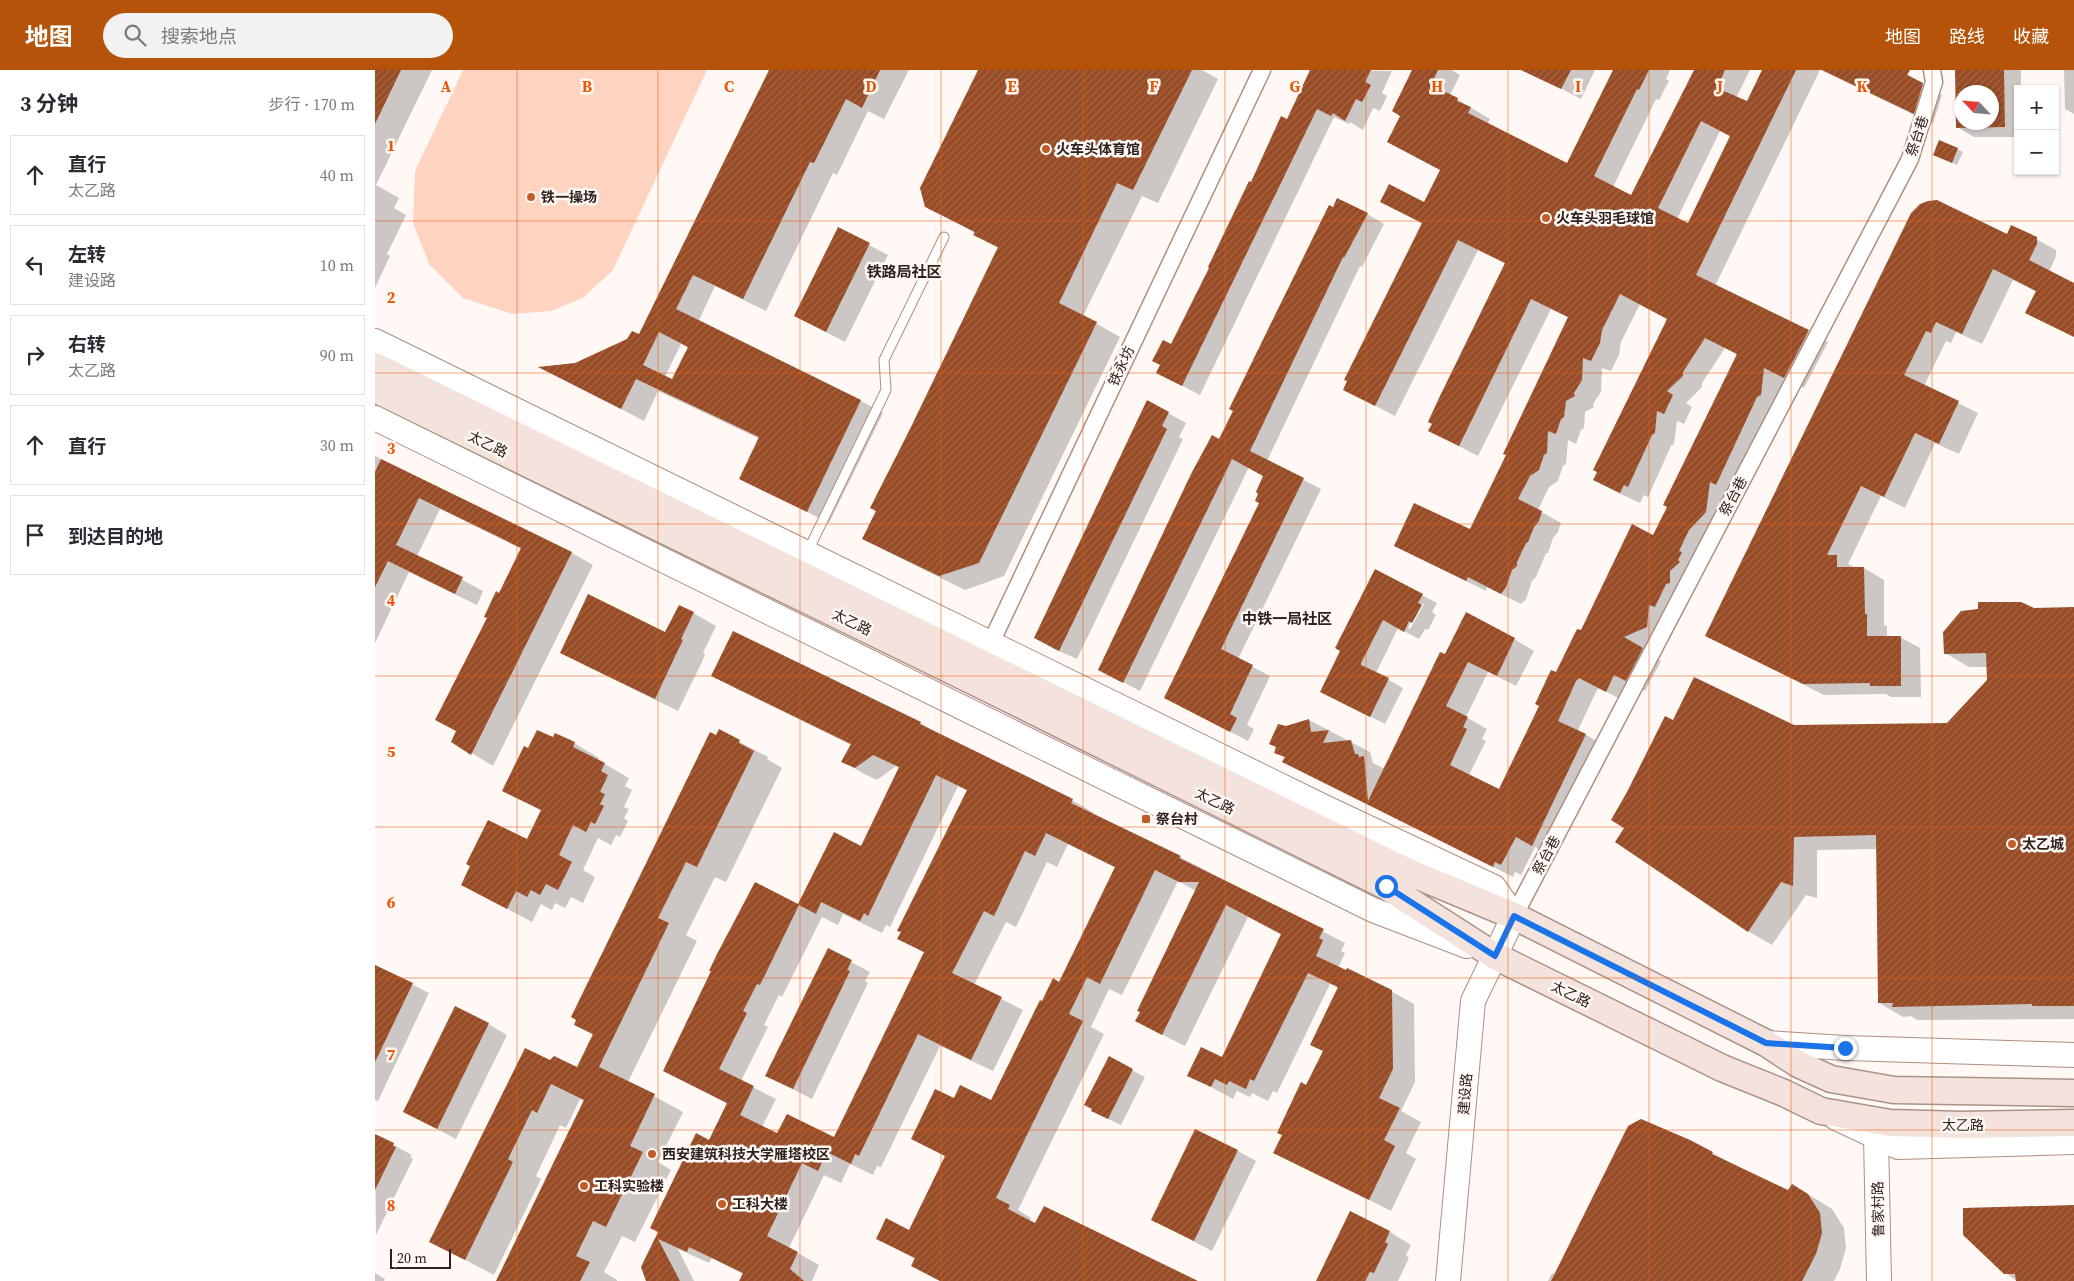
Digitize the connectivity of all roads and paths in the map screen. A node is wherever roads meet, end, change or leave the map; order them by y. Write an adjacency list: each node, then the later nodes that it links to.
1 (1262, 70): 9 (street, 铁永坊)
2 (1932, 70): 10 (street, 祭台巷)
3 (944, 237): 8 (lane)
4 (375, 341): 8 (main road)
5 (375, 366): 9 (main road, 太乙路)
6 (375, 389): 11 (main road, 太乙路)
7 (375, 418): 11 (main road)
8 (806, 553): 9 (main road)
9 (986, 653): 10 (main road, 太乙路)
10 (1514, 916): 11 (main road, 建设路); 12 (main road, 太乙路)
11 (1495, 956): 15 (main road, 太乙路); 19 (main road, 建设路)
12 (1766, 1043): 13 (main road); 14 (main road, 太乙路)
13 (2074, 1055)
14 (2074, 1093)
15 (1821, 1111): 16 (main road, 太乙路); 17 (main road)
16 (2074, 1123)
17 (1876, 1137): 18 (main road); 20 (main road, 鲁家村路)
18 (2074, 1142)
19 (1448, 1281)
20 (1879, 1281)

